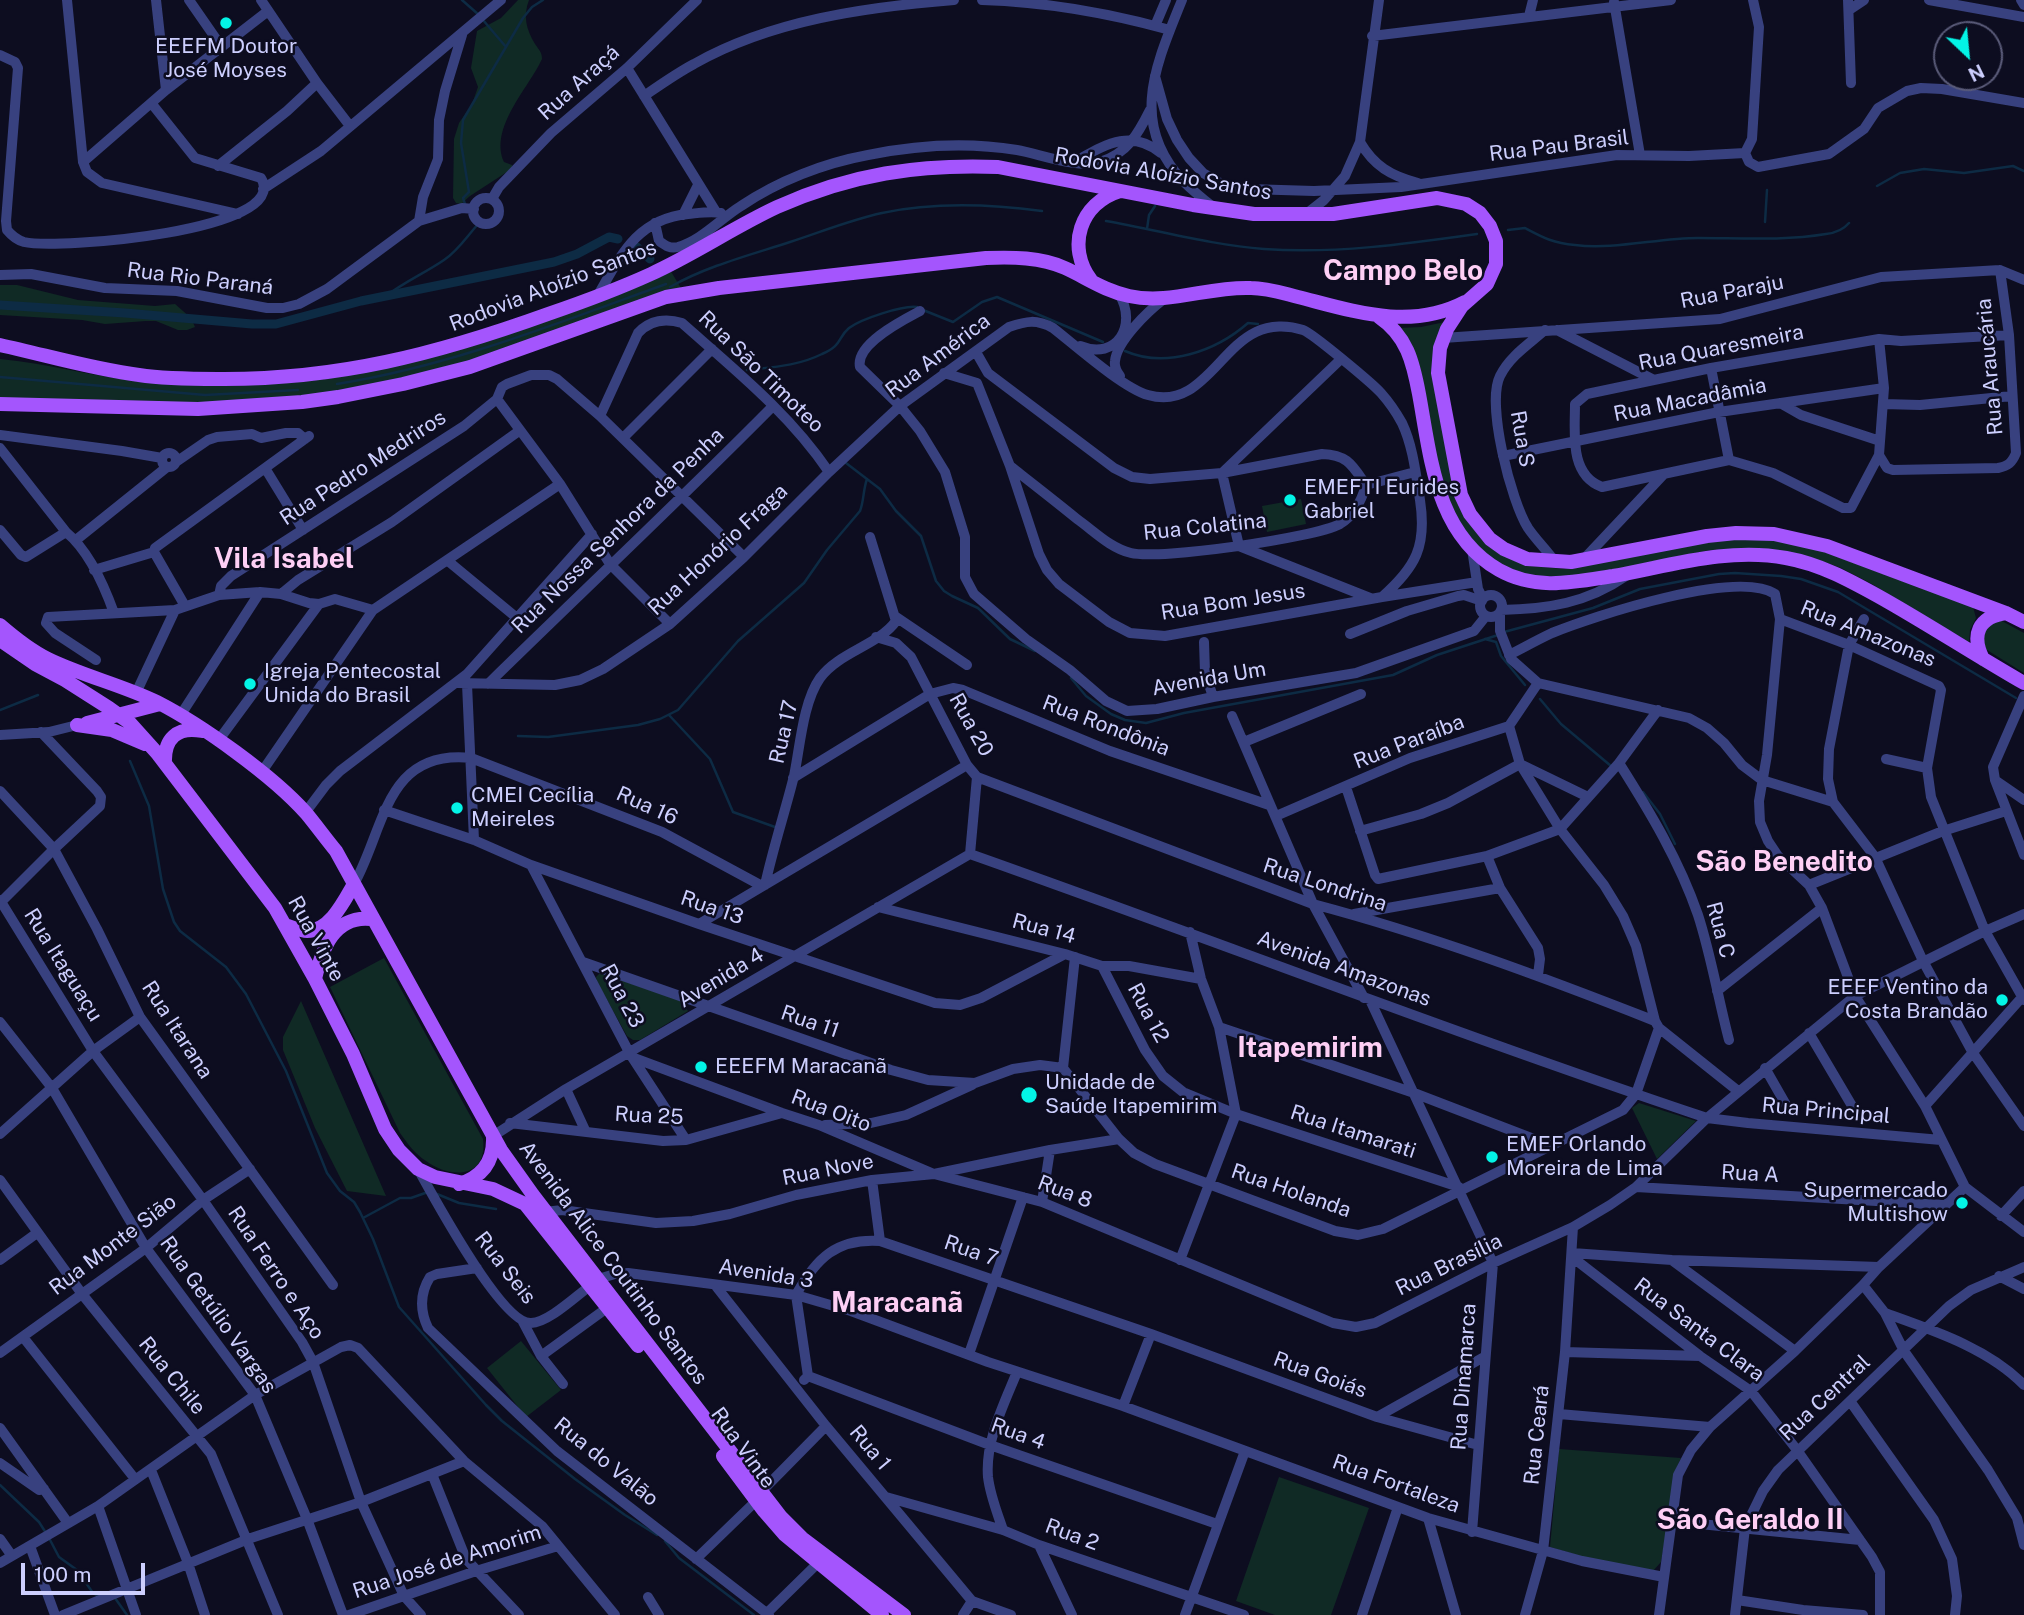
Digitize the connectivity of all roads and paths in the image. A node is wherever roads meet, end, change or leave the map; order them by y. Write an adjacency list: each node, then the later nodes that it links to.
1 (67, 0): 48 (street)
2 (156, 0): 37 (street)
3 (189, 0): 31 (street)
4 (261, 0): 24 (street)
5 (501, 0): 29 (street)
6 (697, 0): 33 (street, Rua Araçá)
7 (954, 0): 19 (street)
8 (982, 0): 18 (street)
9 (1166, 0): 27 (street)
10 (1182, 0): 28 (street)
11 (1379, 0): 30 (street)
12 (1533, 0): 25 (street)
13 (1671, 0): 21 (street)
14 (1753, 0): 45 (street)
15 (1864, 0): 22 (street)
16 (1929, 0): 20 (street)
17 (2021, 0): 23 (street)
18 (1012, 1): 27 (street)
19 (907, 2): 38 (street)
20 (1947, 2): 26 (street)
21 (1614, 3): 25 (street); 47 (street)
22 (1848, 5): 36 (street)
23 (2024, 5)
24 (268, 11): 31 (street); 35 (street)
25 (1530, 16): 30 (street)
26 (2024, 17)
27 (1155, 26): 28 (street)
28 (1170, 30): 34 (street)
29 (463, 35): 42 (street); 63 (street)
30 (1372, 36): 44 (street)
31 (221, 46): 37 (street)
32 (0, 55): 65 (street)
33 (627, 68): 38 (street); 55 (street, Rua Araçá)
34 (1155, 76): 41 (street); 53 (street, Rua Pau Brasil)
35 (317, 83): 42 (street); 49 (street)
36 (1851, 83)
37 (166, 90): 40 (street)
38 (644, 96): 51 (street)
39 (2024, 103): 45 (street)
40 (152, 104): 48 (street); 49 (street)
41 (1150, 110): 43 (street); 46 (street)
42 (350, 126): 52 (street)
43 (1134, 140): 46 (street); 61 (street)
44 (1360, 142): 50 (street); 53 (street)
45 (1745, 152): 47 (street, Rua Pau Brasil)
46 (1164, 155): 57 (street)
47 (1640, 155): 50 (street, Rua Pau Brasil)
48 (83, 163): 59 (street)
49 (218, 166): 52 (street)
50 (1421, 184): 53 (street, Rua Pau Brasil)
51 (698, 185): 58 (street); 60 (street)
52 (263, 189): 59 (street)
53 (1335, 189): 62 (street)
54 (1121, 191): 57 (main road, Rodovia Aloízio Santos); 69 (main road); 71 (main road, Rodovia Aloízio Santos)
55 (492, 199): 56 (street); 56 (street)
56 (474, 209): 63 (street, Rua Rio Paraná)
57 (1215, 209): 62 (main road, Rodovia Aloízio Santos)
58 (716, 212): 60 (street); 61 (street)
59 (238, 214): 65 (street)
60 (683, 215): 64 (street)
61 (728, 215): 64 (street)
62 (1305, 215): 73 (main road, Rodovia Aloízio Santos)
63 (419, 221): 67 (street, Rua Rio Paraná)
64 (655, 223): 71 (street)
65 (3, 230)
66 (2000, 270): 68 (street, Rua Paraju); 76 (street, Rua Paraju); 77 (street, Rua Araucária)
67 (0, 275)
68 (2024, 280)
69 (1097, 286): 70 (main road); 95 (main road)
70 (1119, 293): 72 (main road); 80 (street)
71 (598, 295): 81 (main road, Rodovia Aloízio Santos)
72 (1164, 299): 75 (main road); 90 (street)
73 (1469, 300): 75 (main road); 78 (main road, Rodovia Aloízio Santos)
74 (920, 311): 98 (street)
75 (1378, 316): 127 (main road)
76 (1550, 330): 78 (street, Rua Paraju); 88 (street); 108 (street, Rua S)
77 (2009, 335): 79 (street, Rua Quaresmeira); 92 (street, Rua Araucária)
78 (1443, 338): 132 (main road, Rodovia Aloízio Santos)
79 (1879, 339): 85 (street, Rua Quaresmeira); 91 (street)
80 (1075, 344): 83 (street, Rua América); 90 (street, Rua América)
81 (0, 347)
82 (712, 349): 97 (street, Rua São Timoteo); 100 (street, Rua São Timoteo); 103 (street)
83 (976, 352): 86 (street, Rua América); 87 (street)
84 (1340, 360): 90 (street, Rua América); 114 (street); 115 (street)
85 (1710, 368): 88 (street, Rua Quaresmeira); 99 (street)
86 (944, 373): 89 (street); 98 (street, Rua América)
87 (988, 373): 89 (street); 115 (street)
88 (1654, 380): 105 (street, Rua Quaresmeira)
89 (977, 383): 111 (street, Rua Bom Jesus)
90 (1126, 384)
91 (1885, 388): 94 (street, Rua Macadâmia); 96 (street)
92 (2012, 396): 96 (street); 107 (street, Rua Araucária)
93 (497, 398): 100 (street, Rua Pedro Medriros); 101 (street); 121 (street, Rua Pedro Medriros)
94 (1780, 403): 99 (street, Rua Macadâmia); 104 (street)
95 (0, 404)
96 (1884, 404): 104 (street)
97 (773, 406): 113 (street, Rua São Timoteo); 119 (street, Rua Nossa Senhora da Penha)
98 (900, 406): 113 (street, Rua América); 175 (street, Avenida Um)
99 (1719, 412): 105 (street, Rua Macadâmia); 109 (street)
100 (600, 416): 103 (street, Rua Pedro Medriros)
101 (519, 431): 117 (street); 138 (street)
102 (0, 435): 110 (street)
103 (623, 438): 119 (street, Rua Pedro Medriros)
104 (1880, 441): 107 (street)
105 (1575, 442): 108 (street, Rua Macadâmia); 116 (street)
106 (0, 448): 122 (street)
107 (1879, 455): 109 (street)
108 (1503, 456): 132 (street, Rua S)
109 (1729, 460): 116 (street)
110 (169, 463): 112 (street); 125 (street)
111 (1010, 467): 126 (street, Rua Colatina); 140 (street, Rua Bom Jesus)
112 (265, 468): 121 (street); 128 (street)
113 (833, 468): 129 (street, Rua Honório Fraga)
114 (1415, 472): 118 (street); 140 (street)
115 (1222, 473): 118 (street); 126 (street)
116 (1663, 475): 130 (street)
117 (560, 485): 123 (street); 131 (street)
118 (1366, 485): 126 (street, Rua Colatina)
119 (682, 498): 129 (street, Rua Pedro Medriros); 133 (street, Rua Nossa Senhora da Penha)
120 (0, 530): 122 (street)
121 (303, 530): 139 (street, Rua Pedro Medriros)
122 (66, 532): 125 (street)
123 (592, 534): 133 (street); 149 (street)
124 (870, 537): 152 (street)
125 (76, 540): 134 (street)
126 (1239, 546): 140 (street)
127 (1472, 550): 135 (main road); 136 (street)
128 (154, 552): 134 (street); 143 (street)
129 (744, 557): 154 (street, Rua Honório Fraga)
130 (1583, 560): 132 (main road, Rodovia Aloízio Santos); 146 (main road, Rodovia Aloízio Santos)
131 (448, 561): 144 (street); 149 (street)
132 (1555, 562)
133 (610, 564): 154 (street); 169 (street, Rua Nossa Senhora da Penha)
134 (94, 570): 147 (street)
135 (1632, 572): 145 (street); 163 (main road)
136 (1477, 582): 140 (street, Rua Bom Jesus); 141 (street)
137 (260, 592): 138 (street); 139 (street); 180 (street)
138 (281, 594): 142 (street)
139 (219, 595): 143 (street)
140 (1376, 598)
141 (1483, 600): 145 (street); 148 (street); 156 (street)
142 (319, 604): 144 (street); 187 (street)
143 (180, 608): 147 (street); 171 (street)
144 (373, 610): 196 (street)
145 (1501, 611): 148 (street); 157 (street)
146 (2006, 612): 153 (main road, Rodovia Aloízio Santos); 163 (main road)
147 (114, 613): 164 (street)
148 (1487, 616): 157 (street); 175 (street, Avenida Um)
149 (517, 618): 166 (street)
150 (1864, 619): 161 (street)
151 (1780, 620): 161 (street, Rua Amazonas); 162 (street); 199 (street)
152 (895, 621): 158 (street, Rua 17); 165 (street)
153 (2024, 622)
154 (670, 624): 169 (street, Rua Honório Fraga)
155 (0, 625): 171 (main road, Avenida Alice Coutinho Santos)
156 (1350, 634)
157 (1502, 636): 162 (street)
158 (876, 637): 172 (street, Rua 20); 198 (street, Rua 17)
159 (0, 640): 170 (main road, Rua Vinte)
160 (1204, 642): 175 (street)
161 (1849, 645): 195 (street, Rua Amazonas); 205 (street)
162 (1509, 655): 167 (street)
163 (1983, 659): 168 (main road)
164 (96, 660)
165 (967, 665)
166 (462, 683): 169 (street, Rua Honório Fraga); 190 (street); 209 (street)
167 (1538, 683): 177 (street); 183 (street)
168 (2024, 683)
169 (488, 684)
170 (88, 693): 179 (main road, Rua Vinte); 182 (main road)
171 (136, 694): 176 (main road, Avenida Alice Coutinho Santos)
172 (930, 694): 193 (street, Rua 20); 198 (street); 206 (street, Rua Rondônia)
173 (1361, 694): 188 (street)
174 (2024, 696): 178 (street)
175 (1213, 697)
176 (160, 704): 179 (main road); 180 (main road, Avenida Alice Coutinho Santos)
177 (1658, 710): 192 (street); 199 (street)
178 (2022, 711): 200 (street)
179 (119, 715): 182 (main road); 189 (main road, Rua Vinte)
180 (180, 716): 184 (main road, Avenida Alice Coutinho Santos)
181 (1232, 716): 188 (street, Rua Dinamarca)
182 (76, 725): 185 (street); 189 (main road)
183 (1509, 726): 194 (street); 201 (street, Rua Paraíba)
184 (203, 731): 187 (main road, Avenida Alice Coutinho Santos); 189 (main road)
185 (41, 732): 186 (street); 215 (street)
186 (0, 735)
187 (218, 741): 196 (main road, Avenida Alice Coutinho Santos)
188 (1244, 743): 206 (street, Rua Dinamarca)
189 (161, 758): 233 (main road, Rua Vinte)
190 (471, 758): 207 (street); 214 (street); 222 (street, Rua 16)
191 (1886, 759): 195 (street)
192 (1619, 763): 203 (street); 244 (street, Rua C)
193 (967, 765): 197 (street, Rua 20); 222 (street)
194 (1520, 765): 203 (street); 211 (street); 212 (street)
195 (1927, 768): 213 (street, Rua Amazonas)
196 (261, 772): 209 (main road, Avenida Alice Coutinho Santos)
197 (977, 777): 216 (street); 226 (street, Rua Londrina)
198 (793, 778): 222 (street, Rua 17)
199 (1762, 780): 205 (street); 223 (street)
200 (1995, 780): 204 (street); 208 (street)
201 (1346, 787): 210 (street, Rua Paraíba); 212 (street)
202 (0, 791): 215 (street, Rua Itarana)
203 (1588, 797): 211 (street)
204 (2024, 800)
205 (1833, 802): 219 (street)
206 (1269, 805): 210 (street, Rua Dinamarca)
207 (384, 810): 214 (street, Rua 13); 221 (street)
208 (2006, 811): 213 (street); 217 (street)
209 (305, 813): 221 (main road, Avenida Alice Coutinho Santos)
210 (1276, 816): 226 (street, Rua Dinamarca)
211 (1560, 829): 218 (street); 251 (street)
212 (1360, 831): 218 (street)
213 (1943, 831): 219 (street); 234 (street, Rua Amazonas)
214 (474, 841): 220 (street, Rua 13)
215 (54, 849): 225 (street); 249 (street, Rua Itarana)
216 (970, 854): 227 (street, Avenida 4); 235 (street, Avenida Amazonas)
217 (2024, 855)
218 (1487, 856): 224 (street)
219 (1875, 857): 223 (street); 238 (street)
220 (531, 865): 232 (street, Rua 13); 239 (street, Rua 23)
221 (354, 884): 231 (main road, Avenida Alice Coutinho Santos); 233 (main road)
222 (764, 885): 232 (street)
223 (1809, 885): 228 (street)
224 (1500, 888): 229 (street); 241 (street)
225 (0, 901): 255 (street, Rua Itaguaçu)
226 (1313, 904): 229 (street, Rua Londrina); 247 (street, Rua Dinamarca)
227 (878, 907): 236 (street, Rua 14); 237 (street, Avenida 4)
228 (1822, 908): 244 (street); 245 (street)
229 (1352, 914): 241 (street, Rua Londrina)
230 (2024, 914): 234 (street, Rua Brasília)
231 (372, 919): 243 (main road); 277 (main road, Avenida Alice Coutinho Santos)
232 (699, 924): 237 (street, Rua 13)
233 (285, 925): 243 (main road, Rua Vinte)
234 (1985, 931): 238 (street, Rua Brasília); 246 (street, Rua Amazonas)
235 (1190, 932): 242 (street); 247 (street, Avenida Amazonas)
236 (1070, 955): 237 (street, Rua 13); 240 (street, Rua 14); 258 (street)
237 (796, 956): 248 (street, Avenida 4)
238 (1923, 961): 245 (street, Rua Brasília); 256 (street)
239 (583, 962): 248 (street, Rua 11); 257 (street, Rua 23)
240 (1102, 966): 242 (street, Rua 14); 269 (street, Rua 12)
241 (1538, 975): 251 (street, Rua Londrina)
242 (1202, 978): 252 (street)
243 (315, 979): 284 (main road, Rua Vinte)
244 (1717, 991): 254 (street, Rua C)
245 (1856, 996): 253 (street, Rua Brasília); 266 (street)
246 (2023, 997): 256 (street)
247 (1367, 999): 264 (street, Rua Dinamarca); 265 (street, Avenida Amazonas)
248 (710, 1007): 257 (street, Avenida 4); 260 (street, Rua 11)
249 (140, 1017): 255 (street); 283 (street, Rua Itarana)
250 (0, 1022): 261 (street, Rua Getúlio Vargas)
251 (1657, 1025): 263 (street, Rua Londrina); 265 (street)
252 (1219, 1027): 264 (street); 269 (street)
253 (1808, 1032): 259 (street, Rua Brasília); 270 (street)
254 (1728, 1040)
255 (93, 1051): 261 (street); 295 (street, Rua Ferro e Aço)
256 (1973, 1053): 266 (street); 274 (street)
257 (632, 1056): 262 (street, Avenida 4); 268 (street, Rua Oito); 279 (street, Rua 23)
258 (1062, 1068): 260 (street, Rua 11); 278 (street)
259 (1765, 1068): 263 (street, Rua Brasília); 267 (street)
260 (975, 1083): 273 (street)
261 (52, 1088): 276 (street); 304 (street, Rua Getúlio Vargas)
262 (566, 1089): 272 (street, Avenida 4); 275 (street)
263 (1738, 1091): 271 (street, Rua Brasília)
264 (1414, 1093): 281 (street); 292 (street, Rua Dinamarca)
265 (1636, 1094): 271 (street, Avenida Amazonas); 281 (street, Rua Holanda)
266 (1925, 1106): 280 (street)
267 (1789, 1110)
268 (782, 1114): 273 (street, Rua Oito); 279 (street, Rua 25)
269 (1236, 1114): 288 (street); 292 (street, Rua Itamarati)
270 (1858, 1116)
271 (1707, 1118): 280 (street, Rua Principal); 290 (street, Rua Brasília)
272 (510, 1123): 275 (street, Rua 25); 277 (street, Avenida 4)
273 (820, 1125): 285 (street, Rua Oito)
274 (2024, 1126)
275 (585, 1130): 279 (street, Rua 25)
276 (0, 1134)
277 (493, 1136): 289 (main road); 298 (main road, Avenida Alice Coutinho Santos)
278 (1119, 1139): 282 (street, Rua Nove); 288 (street, Rua Holanda)
279 (686, 1140)
280 (1941, 1140): 291 (street)
281 (1552, 1146): 292 (street, Rua Holanda)
282 (1050, 1150): 285 (street, Rua Nove); 296 (street)
283 (250, 1169): 295 (street, Rua Monte Sião); 316 (street, Rua Itarana)
284 (418, 1169): 289 (main road, Rua Vinte); 312 (street, Rua Seis)
285 (934, 1174): 287 (street, Rua Nove); 294 (street, Rua 8)
286 (0, 1180): 302 (street, Rua Chile)
287 (872, 1180): 298 (street, Rua Nove); 303 (street)
288 (1210, 1183): 292 (street, Rua Holanda); 307 (street)
289 (459, 1184): 315 (main road)
290 (1636, 1187): 297 (street, Rua A); 300 (street, Rua Brasília)
291 (1965, 1187): 297 (street); 299 (street)
292 (1460, 1189): 309 (street, Rua Dinamarca)
293 (2024, 1191): 299 (street)
294 (1023, 1196): 296 (street, Rua 8); 314 (street)
295 (203, 1200): 304 (street, Rua Monte Sião); 336 (street, Rua Ferro e Aço)
296 (1042, 1202): 307 (street, Rua 8)
297 (1945, 1205): 310 (street)
298 (545, 1212): 315 (main road, Avenida Alice Coutinho Santos)
299 (2001, 1216): 301 (street)
300 (1573, 1227): 305 (street); 309 (street, Rua Brasília)
301 (2024, 1232)
302 (37, 1233): 306 (street); 320 (street, Rua Chile)
303 (880, 1241): 314 (street, Rua 7); 321 (street, Rua 7)
304 (146, 1248): 320 (street, Rua Monte Sião); 343 (street, Rua Getúlio Vargas)
305 (1572, 1255): 308 (street); 330 (street, Rua Ceará); 334 (street, Rua Santa Clara)
306 (0, 1260)
307 (1179, 1260): 309 (street, Rua Brasília)
308 (1672, 1260): 310 (street); 328 (street)
309 (1493, 1263): 335 (street, Rua Dinamarca)
310 (1879, 1267): 317 (street)
311 (2024, 1267): 313 (street, Rua Central)
312 (477, 1268): 324 (street, Rua Seis); 386 (street, Rua do Valão)
313 (1999, 1276): 319 (street); 325 (street, Rua Central)
314 (994, 1279): 326 (street, Rua 7); 332 (street)
315 (594, 1283): 318 (street, Avenida 3); 322 (main road, Rua Vinte); 324 (street, Rua Seis); 362 (main road, Avenida Alice Coutinho Santos)
316 (333, 1285)
317 (1863, 1285): 323 (street); 328 (street)
318 (715, 1286): 321 (street, Avenida 3); 341 (street, Rua 1)
319 (2024, 1289)
320 (82, 1294): 327 (street, Rua Monte Sião); 351 (street, Rua Chile)
321 (796, 1295): 332 (street, Avenida 3); 338 (street)
322 (607, 1308): 333 (street); 362 (main road, Rua Vinte)
323 (1885, 1313): 325 (street); 329 (street)
324 (523, 1322): 333 (street)
325 (1927, 1329): 329 (street, Rua Central); 340 (street)
326 (1151, 1334): 345 (street); 347 (street, Rua Goiás)
327 (23, 1337): 331 (street, Rua Monte Sião); 360 (street)
328 (1795, 1351): 342 (street)
329 (1904, 1351): 344 (street, Rua Central); 381 (street)
330 (1565, 1352): 334 (street); 346 (street, Rua Ceará)
331 (0, 1353)
332 (968, 1354): 337 (street, Avenida 3)
333 (541, 1356): 339 (street)
334 (1700, 1356): 342 (street, Rua Santa Clara)
335 (1484, 1357): 347 (street); 353 (street, Rua Dinamarca)
336 (313, 1362): 343 (street); 356 (street); 364 (street, Rua Ferro e Aço)
337 (1017, 1372): 345 (street, Avenida 3); 352 (street)
338 (808, 1376): 341 (street); 352 (street, Rua 4)
339 (563, 1384)
340 (2024, 1385)
341 (797, 1387): 348 (street, Rua 1)
342 (1751, 1391): 349 (street); 354 (street, Rua Santa Clara)
343 (255, 1395): 351 (street); 370 (street, Rua Getúlio Vargas)
344 (1850, 1401): 354 (street, Rua Central); 425 (street)
345 (1123, 1406): 355 (street, Rua Fortaleza)
346 (1559, 1414): 349 (street); 384 (street, Rua Ceará)
347 (1377, 1417): 353 (street, Rua Goiás)
348 (826, 1426): 362 (street); 363 (street, Rua 1)
349 (1710, 1427): 371 (street)
350 (0, 1428): 361 (street)
351 (197, 1438): 358 (street); 378 (street, Rua Chile)
352 (990, 1445): 373 (street, Rua 4); 375 (street)
353 (1478, 1445): 376 (street, Rua Dinamarca)
354 (1797, 1450): 374 (street, Rua Central); 379 (street, Rua Santa Clara)
355 (1245, 1451): 367 (street, Rua Fortaleza); 373 (street)
356 (464, 1461): 359 (street); 383 (street)
357 (0, 1463): 361 (street)
358 (151, 1470): 360 (street); 388 (street)
359 (432, 1474): 364 (street); 390 (street)
360 (135, 1479): 366 (street)
361 (44, 1489): 372 (street)
362 (759, 1496): 386 (street); 389 (main road, Rua Vinte); 413 (main road, Avenida Alice Coutinho Santos)
363 (886, 1497): 365 (street, Rua 2); 368 (street, Rua 1)
364 (360, 1502): 370 (street); 393 (street, Rua Ferro e Aço)
365 (913, 1503): 368 (street); 375 (street, Rua 2)
366 (98, 1506): 372 (street); 392 (street)
367 (1398, 1507): 369 (street, Rua Fortaleza); 419 (street)
368 (905, 1517): 397 (street, Rua 1)
369 (1429, 1518): 376 (street, Rua Fortaleza); 400 (street)
370 (306, 1519): 378 (street); 406 (street, Rua Getúlio Vargas)
371 (1670, 1521): 374 (street); 391 (street)
372 (68, 1523): 382 (street)
373 (1217, 1524): 395 (street)
374 (1745, 1528): 379 (street); 396 (street, Rua Central)
375 (1003, 1530): 380 (street, Rua 2)
376 (1472, 1532): 384 (street, Rua Fortaleza)
377 (0, 1539): 385 (street)
378 (248, 1539): 388 (street); 405 (street, Rua Chile)
379 (1860, 1540): 424 (street, Rua Santa Clara)
380 (1039, 1545): 395 (street, Rua 2); 416 (street)
381 (2024, 1545)
382 (30, 1546): 385 (street); 401 (street)
383 (558, 1546): 390 (street, Rua José de Amorim); 410 (street)
384 (1543, 1551): 391 (street, Rua Fortaleza); 420 (street, Rua Ceará)
385 (12, 1556): 387 (street)
386 (696, 1559): 399 (street, Rua do Valão)
387 (0, 1563)
388 (188, 1563): 392 (street); 404 (street)
389 (818, 1563): 399 (street); 412 (main road, Rua Vinte)
390 (476, 1571): 393 (street, Rua José de Amorim); 409 (street)
391 (1664, 1577): 421 (street)
392 (126, 1590): 402 (street); 403 (street)
393 (404, 1596): 407 (street, Rua José de Amorim); 408 (street, Rua Ferro e Aço)
394 (648, 1597): 411 (street)
395 (1191, 1597): 417 (street); 418 (street, Rua 2)
396 (1737, 1600): 398 (street); 422 (street, Rua Central)
397 (972, 1601): 414 (street); 415 (street)
398 (1802, 1612): 423 (street)
399 (768, 1614)
400 (1458, 1614)
401 (55, 1615)
402 (63, 1615)
403 (136, 1615)
404 (205, 1615)
405 (278, 1615)
406 (343, 1615)
407 (349, 1615)
408 (421, 1615)
409 (519, 1615)
410 (615, 1615)
411 (659, 1615)
412 (882, 1615)
413 (904, 1615)
414 (963, 1615)
415 (1010, 1615)
416 (1072, 1615)
417 (1185, 1615)
418 (1244, 1615)
419 (1362, 1615)
420 (1525, 1615)
421 (1659, 1615)
422 (1735, 1615)
423 (1863, 1615)
424 (1880, 1615)
425 (1955, 1615)

